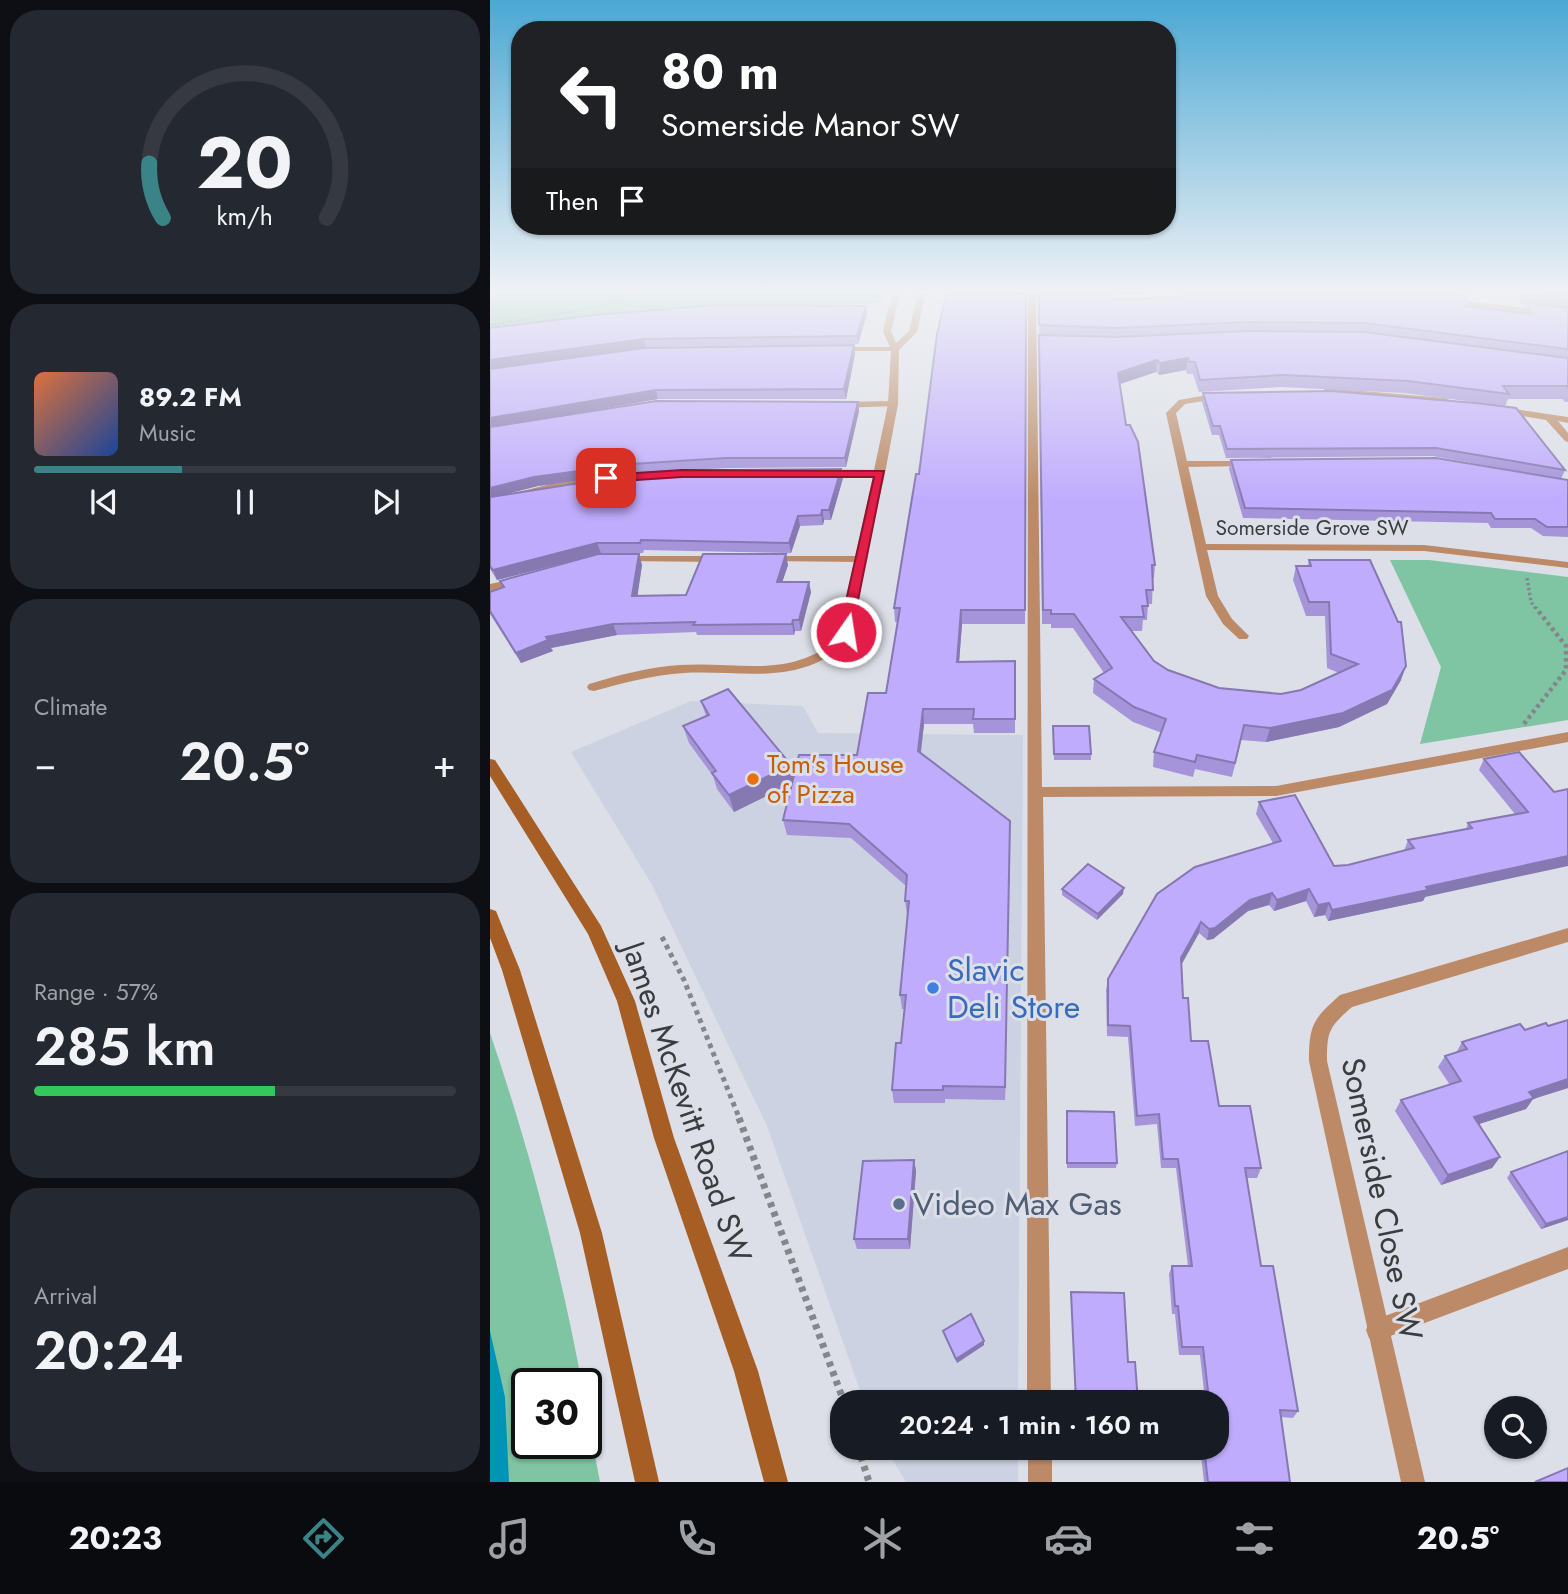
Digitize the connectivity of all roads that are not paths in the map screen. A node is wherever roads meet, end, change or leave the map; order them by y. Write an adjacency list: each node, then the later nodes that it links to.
1 (895, 362): 5 (street)
2 (1039, 362): 30 (street)
3 (1312, 391): 6 (street)
4 (1225, 395): 12 (street, Somerside Grove SW)
5 (893, 404): 7 (street); 15 (street)
6 (1462, 404)
7 (826, 405)
8 (1487, 408): 9 (street)
9 (1549, 417): 10 (street); 11 (street)
10 (1568, 420)
11 (1568, 439)
12 (1182, 464): 13 (street); 18 (street, Somerside Grove SW)
13 (1266, 464)
14 (814, 473): 15 (street)
15 (880, 473): 22 (street)
16 (643, 475): 17 (street)
17 (490, 502)
18 (1201, 547): 23 (street, Somerside Grove SW); 26 (street)
19 (615, 559): 20 (street)
20 (739, 559)
21 (752, 559): 22 (street)
22 (862, 559): 27 (street)
23 (1568, 565)
24 (528, 579): 25 (street)
25 (490, 588)
26 (1242, 636)
27 (594, 687)
28 (1568, 737): 30 (street)
29 (490, 764): 38 (main road, James McKevitt Road SW)
30 (1034, 792): 35 (street)
31 (490, 916): 37 (main road)
32 (1568, 935): 34 (street, Somerside Close SW)
33 (1568, 1258): 34 (street)
34 (1377, 1330): 40 (street, Somerside Close SW)
35 (1039, 1390)
36 (1040, 1460): 39 (street)
37 (647, 1482)
38 (776, 1482)
39 (1040, 1482)
40 (1413, 1482)

